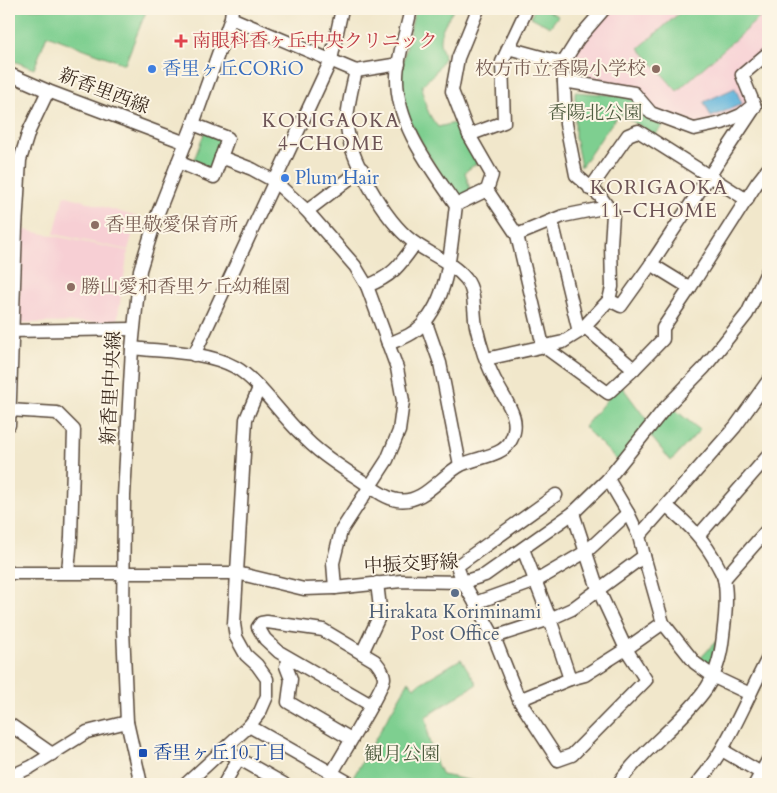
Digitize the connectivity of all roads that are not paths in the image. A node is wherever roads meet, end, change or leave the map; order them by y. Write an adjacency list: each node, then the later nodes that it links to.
1 (342, 9): 9 (street)
2 (411, 9): 11 (street)
3 (478, 9): 18 (street)
4 (524, 9): 7 (street)
5 (604, 9): 10 (street)
6 (232, 13): 9 (street); 17 (street, 新香里中央線)
7 (508, 48): 10 (street); 18 (street)
8 (768, 53): 16 (street)
9 (330, 60): 12 (street); 25 (street)
10 (563, 63): 14 (street)
11 (399, 64): 12 (street); 29 (street)
12 (356, 72): 23 (street)
13 (9, 74): 15 (street, 新香里西線)
14 (564, 82): 16 (street); 26 (street)
15 (48, 90): 19 (street, 新香里西線); 33 (street)
16 (754, 104): 24 (street)
17 (193, 124): 19 (street, 新香里中央線); 20 (street)
18 (469, 135): 27 (street)
19 (186, 142): 21 (street, 新香里中央線)
20 (221, 157): 21 (street); 25 (street)
21 (178, 162): 44 (street, 新香里中央線)
22 (768, 168): 28 (street)
23 (362, 170): 31 (street); 35 (street)
24 (709, 176): 26 (street); 28 (street); 37 (street)
25 (274, 181): 31 (street); 50 (street)
26 (590, 189): 30 (street)
27 (487, 190): 29 (street); 34 (street)
28 (746, 200): 40 (street)
29 (456, 205): 36 (street)
30 (608, 207): 32 (street); 42 (street)
31 (307, 211): 39 (street)
32 (552, 221): 34 (street); 45 (street)
33 (12, 228): 46 (street)
34 (517, 234): 48 (street)
35 (416, 244): 36 (street); 39 (street)
36 (447, 264): 43 (street); 51 (street)
37 (651, 264): 40 (street); 42 (street)
38 (768, 270): 41 (street, 中振交野線)
39 (367, 286): 47 (street)
40 (690, 288): 52 (street)
41 (764, 291): 59 (street, 中振交野線)
42 (609, 300): 45 (street)
43 (425, 320): 47 (street); 58 (street)
44 (133, 329): 46 (street); 49 (street, 新香里中央線)
45 (582, 329): 48 (street); 52 (street)
46 (11, 331): 55 (street)
47 (388, 344): 60 (street)
48 (543, 346): 51 (street); 52 (street)
49 (132, 348): 50 (street); 73 (street, 新香里中央線)
50 (194, 355): 54 (street)
51 (486, 359): 58 (street)
52 (634, 369)
53 (768, 381): 62 (street)
54 (259, 388): 60 (street); 74 (street)
55 (9, 410): 56 (street); 72 (street)
56 (9, 425)
57 (768, 456): 66 (street)
58 (460, 465): 60 (street)
59 (608, 479): 63 (street, 中振交野線); 64 (street)
60 (370, 486): 79 (street)
61 (556, 496): 77 (street)
62 (667, 506): 66 (street); 67 (street)
63 (573, 513): 68 (street, 中振交野線); 69 (street)
64 (628, 513): 67 (street); 69 (street)
65 (768, 529): 75 (street)
66 (699, 534): 75 (street)
67 (639, 536): 70 (street)
68 (522, 549): 76 (street); 77 (street, 中振交野線)
69 (587, 551): 76 (street); 80 (street)
70 (644, 556): 80 (street); 83 (street)
71 (9, 572): 72 (street, 中振交野線)
72 (68, 572): 73 (street, 中振交野線)
73 (124, 572): 74 (street, 中振交野線); 94 (street, 新香里中央線)
74 (237, 573): 79 (street, 中振交野線); 96 (street)
75 (724, 579): 89 (street)
76 (536, 581): 81 (street); 82 (street)
77 (463, 582): 78 (street, 中振交野線); 81 (street)
78 (377, 583): 79 (street, 中振交野線); 86 (street)
79 (335, 588)
80 (598, 590): 82 (street); 85 (street)
81 (475, 603): 84 (street)
82 (550, 619): 84 (street); 90 (street)
83 (663, 623): 85 (street); 89 (street)
84 (494, 638): 92 (street)
85 (626, 649): 90 (street); 92 (street)
86 (362, 653): 88 (street); 93 (street)
87 (768, 658): 91 (street)
88 (290, 659): 93 (street); 97 (street)
89 (714, 677): 91 (street); 111 (street)
90 (570, 679): 92 (street)
91 (750, 694): 99 (street)
92 (518, 700)
93 (371, 705): 97 (street)
94 (127, 722): 100 (street); 106 (street, 新香里中央線)
95 (9, 724): 100 (street)
96 (249, 726): 98 (street); 103 (street)
97 (351, 739): 103 (street)
98 (224, 750): 101 (street); 107 (street)
99 (722, 750): 105 (street); 112 (street)
100 (52, 754): 104 (street)
101 (239, 758): 108 (street); 109 (street)
102 (768, 760): 105 (street)
103 (332, 772): 110 (street)
104 (9, 777)
105 (761, 778)
106 (141, 784)
107 (186, 784)
108 (224, 784)
109 (284, 784)
110 (351, 784)
111 (618, 784)
112 (697, 784)

